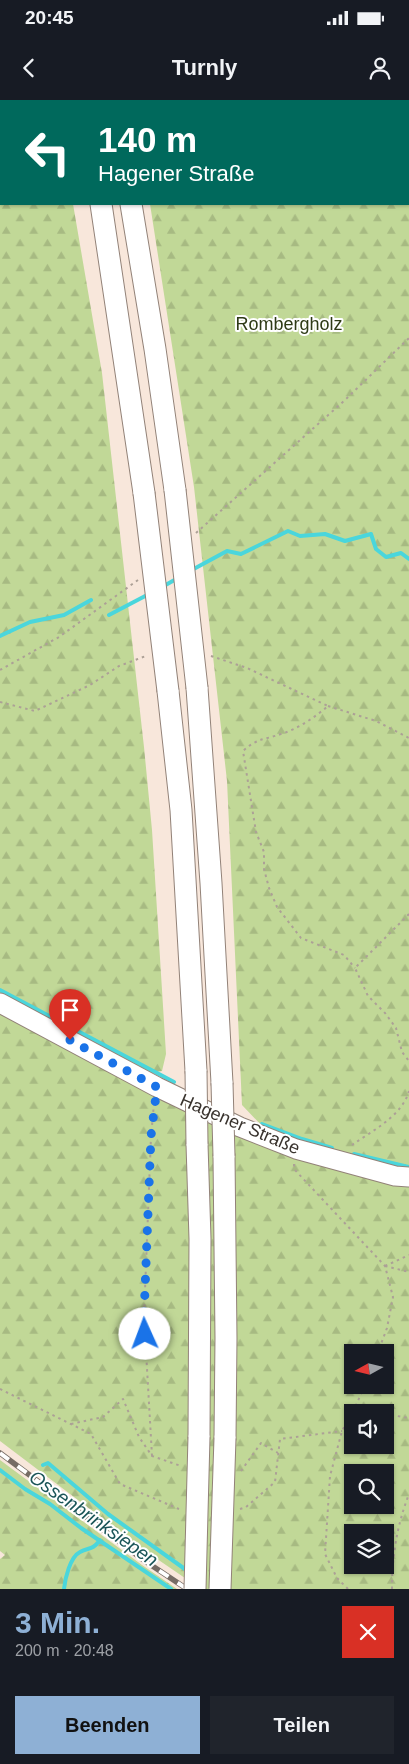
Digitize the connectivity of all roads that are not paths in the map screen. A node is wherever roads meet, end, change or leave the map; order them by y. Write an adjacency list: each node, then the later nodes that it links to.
1 (101, 205): 5 (highway, bridge)
2 (131, 205): 6 (highway, bridge)
3 (0, 1003): 4 (main road, Hagener Straße)
4 (409, 1177)
5 (195, 1589)
6 (220, 1589)

